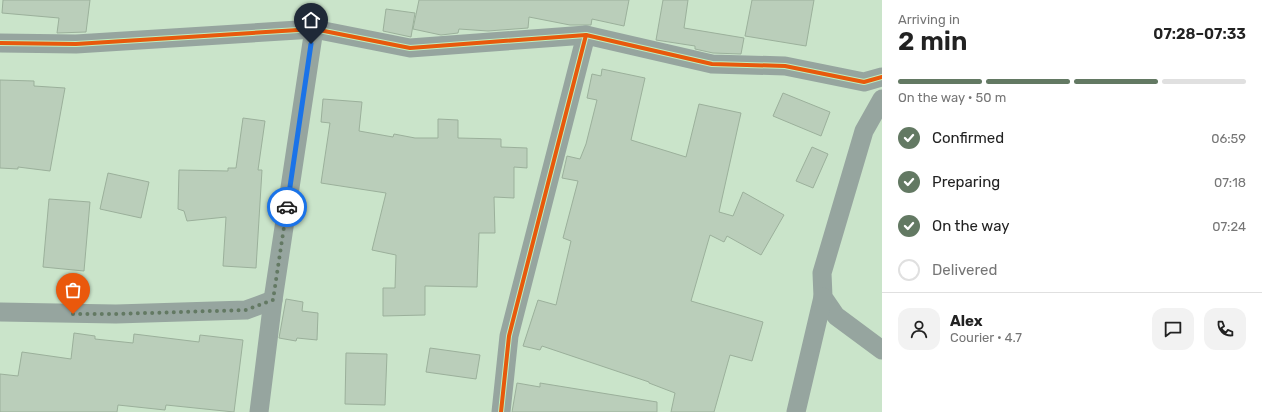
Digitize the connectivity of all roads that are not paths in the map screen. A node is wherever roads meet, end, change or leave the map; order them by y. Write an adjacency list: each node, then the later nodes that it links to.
1 (314, 29): 2 (street); 3 (street); 7 (street)
2 (586, 35): 4 (street); 11 (street)
3 (0, 42)
4 (882, 77)
5 (882, 99): 6 (street)
6 (823, 297): 9 (street); 12 (street)
7 (273, 300): 8 (street); 10 (street)
8 (0, 312)
9 (882, 350)
10 (259, 412)
11 (501, 412)
12 (796, 412)

